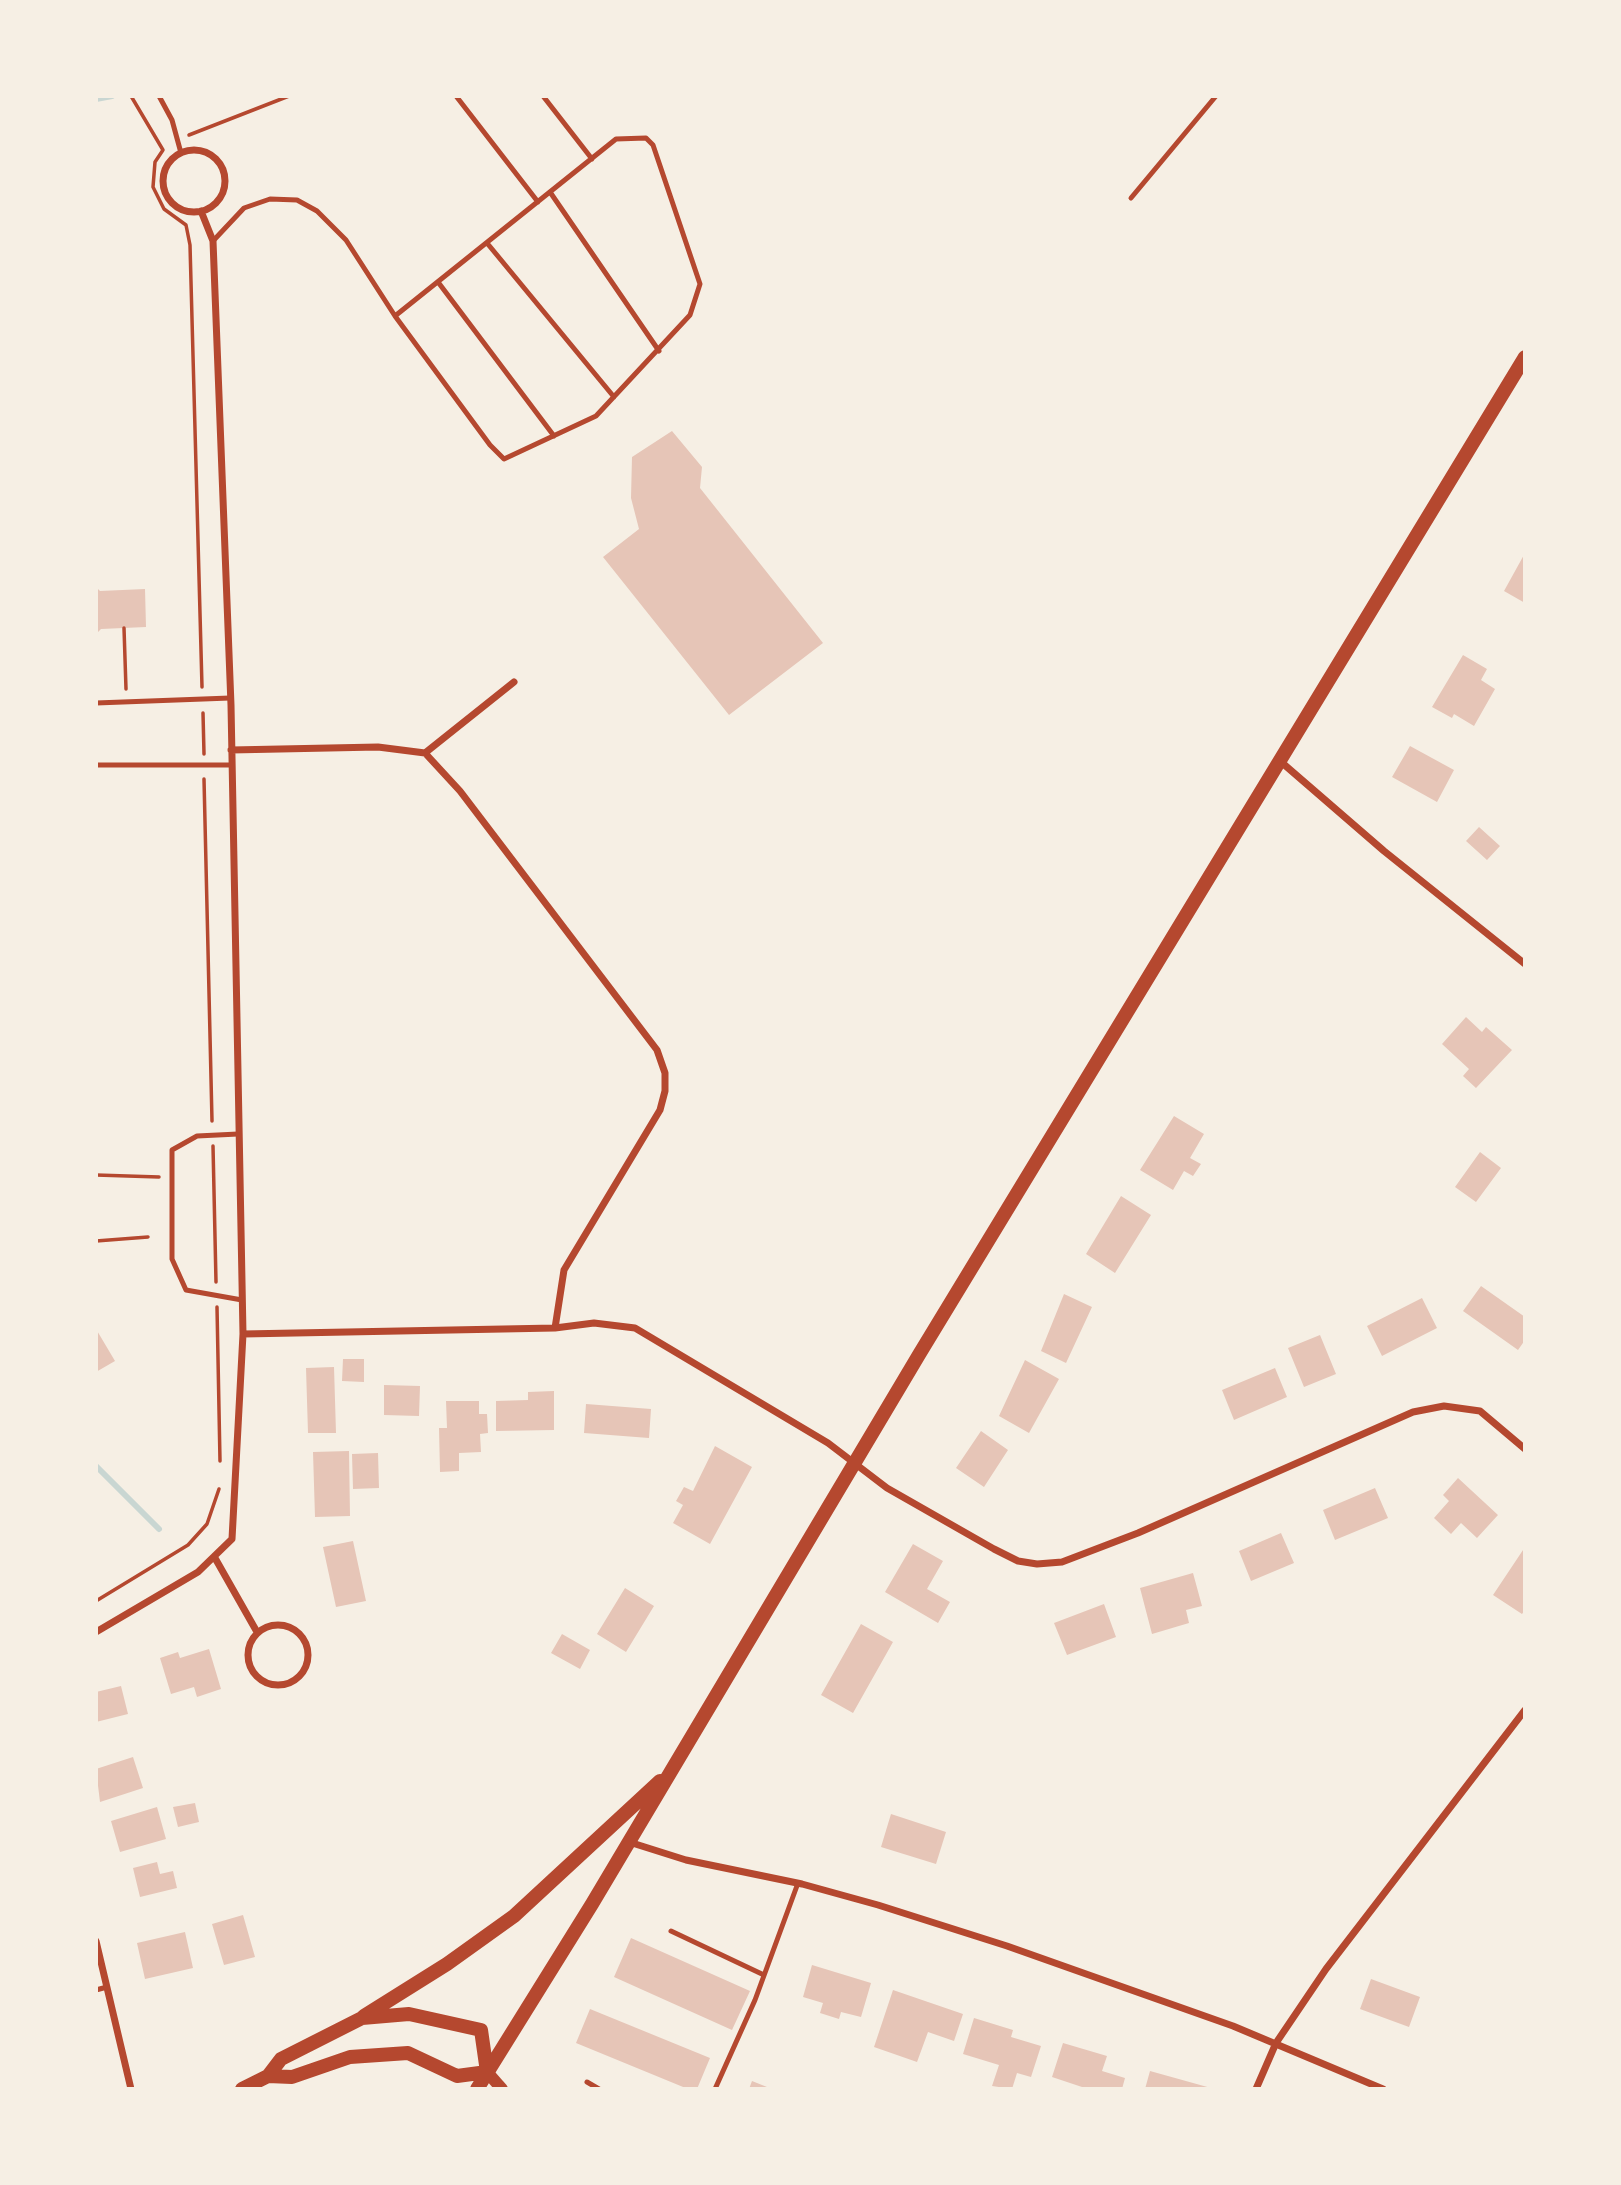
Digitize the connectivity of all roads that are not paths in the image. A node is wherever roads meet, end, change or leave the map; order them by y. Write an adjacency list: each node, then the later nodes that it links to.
1 (159, 96): 5 (lane)
2 (456, 96): 9 (lane)
3 (543, 96): 6 (lane)
4 (1216, 96): 8 (lane)
5 (181, 153): 10 (street); 10 (street)
6 (592, 159): 7 (lane); 15 (lane)
7 (550, 192): 9 (lane); 15 (lane)
8 (1132, 198)
9 (538, 202): 12 (lane)
10 (201, 211): 11 (street)
11 (214, 241): 14 (lane); 20 (street)
12 (487, 243): 13 (lane); 17 (lane)
13 (438, 282): 14 (lane); 18 (lane)
14 (396, 316): 18 (lane)
15 (659, 351): 17 (lane)
16 (1525, 357): 24 (main road)
17 (614, 397): 18 (lane)
18 (554, 436)
19 (514, 682): 23 (street)
20 (230, 698): 21 (lane); 22 (street)
21 (96, 703)
22 (231, 750): 23 (street); 26 (street)
23 (425, 753): 30 (street)
24 (1280, 761): 27 (street); 33 (main road)
25 (96, 765): 26 (lane)
26 (232, 765): 28 (street)
27 (1525, 964)
28 (238, 1135): 29 (street); 29 (lane)
29 (242, 1300): 31 (street)
30 (555, 1328): 31 (street); 33 (street)
31 (243, 1334): 34 (street)
32 (1525, 1449): 33 (street)
33 (855, 1464): 38 (main road)
34 (215, 1558): 35 (street); 36 (street)
35 (96, 1632)
36 (257, 1632): 36 (street)
37 (1525, 1710): 47 (street)
38 (671, 1771): 39 (main road); 46 (main road)
39 (629, 1842): 40 (street); 48 (main road)
40 (798, 1883): 43 (lane); 47 (street)
41 (671, 1931): 43 (lane)
42 (96, 1941): 44 (street)
43 (764, 1975): 56 (lane)
44 (107, 1987): 45 (lane); 51 (street)
45 (96, 1990)
46 (362, 2018): 48 (main road); 49 (main road)
47 (1276, 2043): 57 (street); 58 (street)
48 (487, 2072): 49 (main road); 53 (main road); 54 (street)
49 (268, 2076): 52 (main road)
50 (587, 2082): 55 (lane)
51 (131, 2089)
52 (242, 2089)
53 (477, 2089)
54 (502, 2089)
55 (599, 2089)
56 (715, 2089)
57 (1256, 2089)
58 (1382, 2089)

